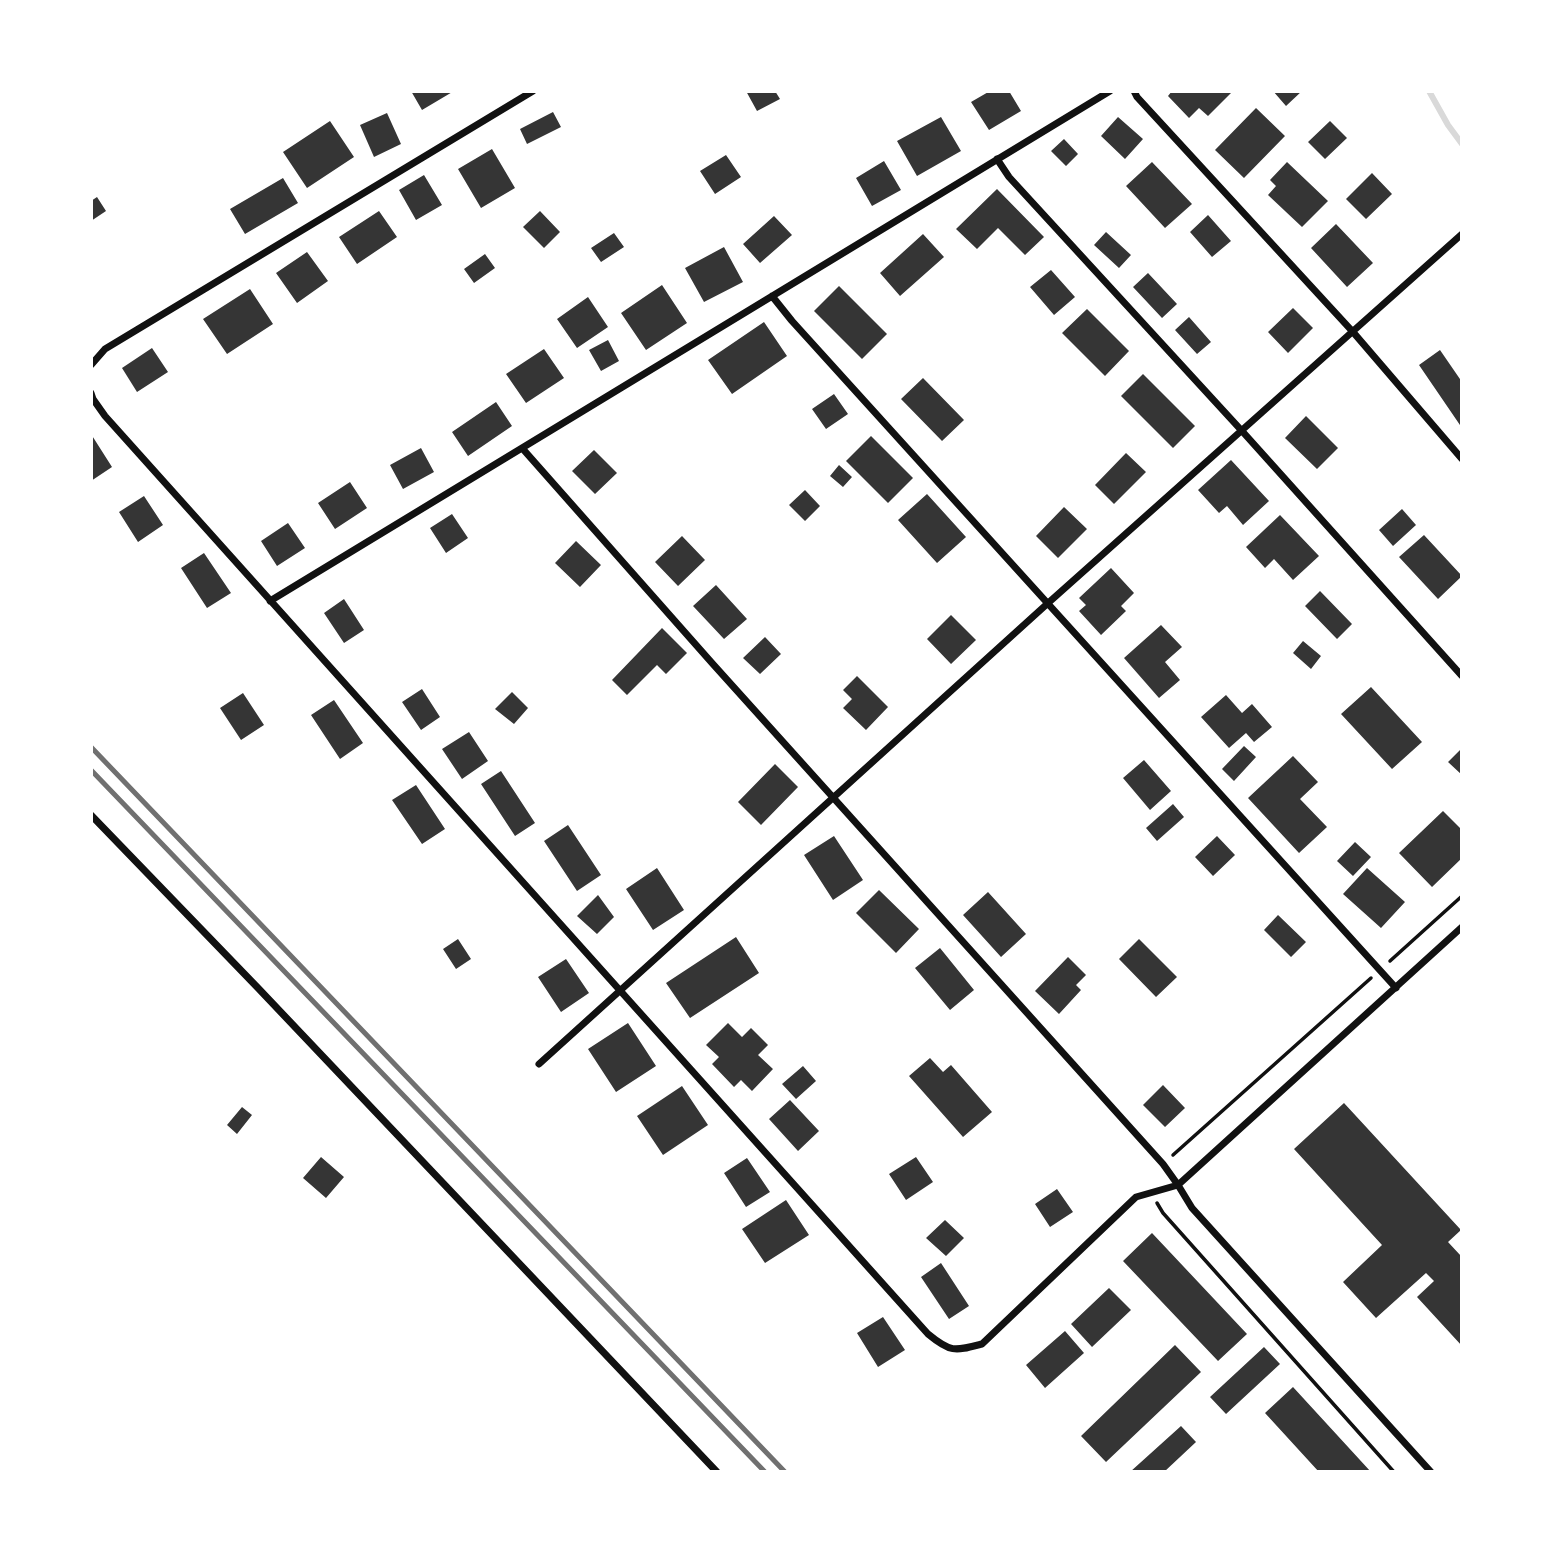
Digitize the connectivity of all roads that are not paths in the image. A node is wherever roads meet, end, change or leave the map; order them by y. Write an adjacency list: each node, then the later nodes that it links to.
1 (533, 91): 8 (street)
2 (1110, 91): 4 (street)
3 (1134, 91): 7 (street)
4 (998, 159): 6 (street); 10 (street)
5 (1462, 234): 7 (street)
6 (772, 296): 11 (street); 14 (street)
7 (1353, 332): 10 (street); 12 (street)
8 (91, 365)
9 (91, 393): 13 (street)
10 (1242, 430): 14 (street); 15 (street)
11 (522, 448): 13 (street); 16 (street)
12 (1462, 459)
13 (270, 601): 20 (street)
14 (1047, 604): 16 (street); 19 (street)
15 (1462, 676)
16 (834, 797): 20 (street); 22 (street)
17 (91, 815): 23 (street)
18 (1462, 927): 19 (street)
19 (1396, 988): 22 (street)
20 (620, 991): 21 (street); 22 (street)
21 (539, 1064)
22 (1178, 1185): 24 (street)
23 (717, 1472)
24 (1430, 1472)

